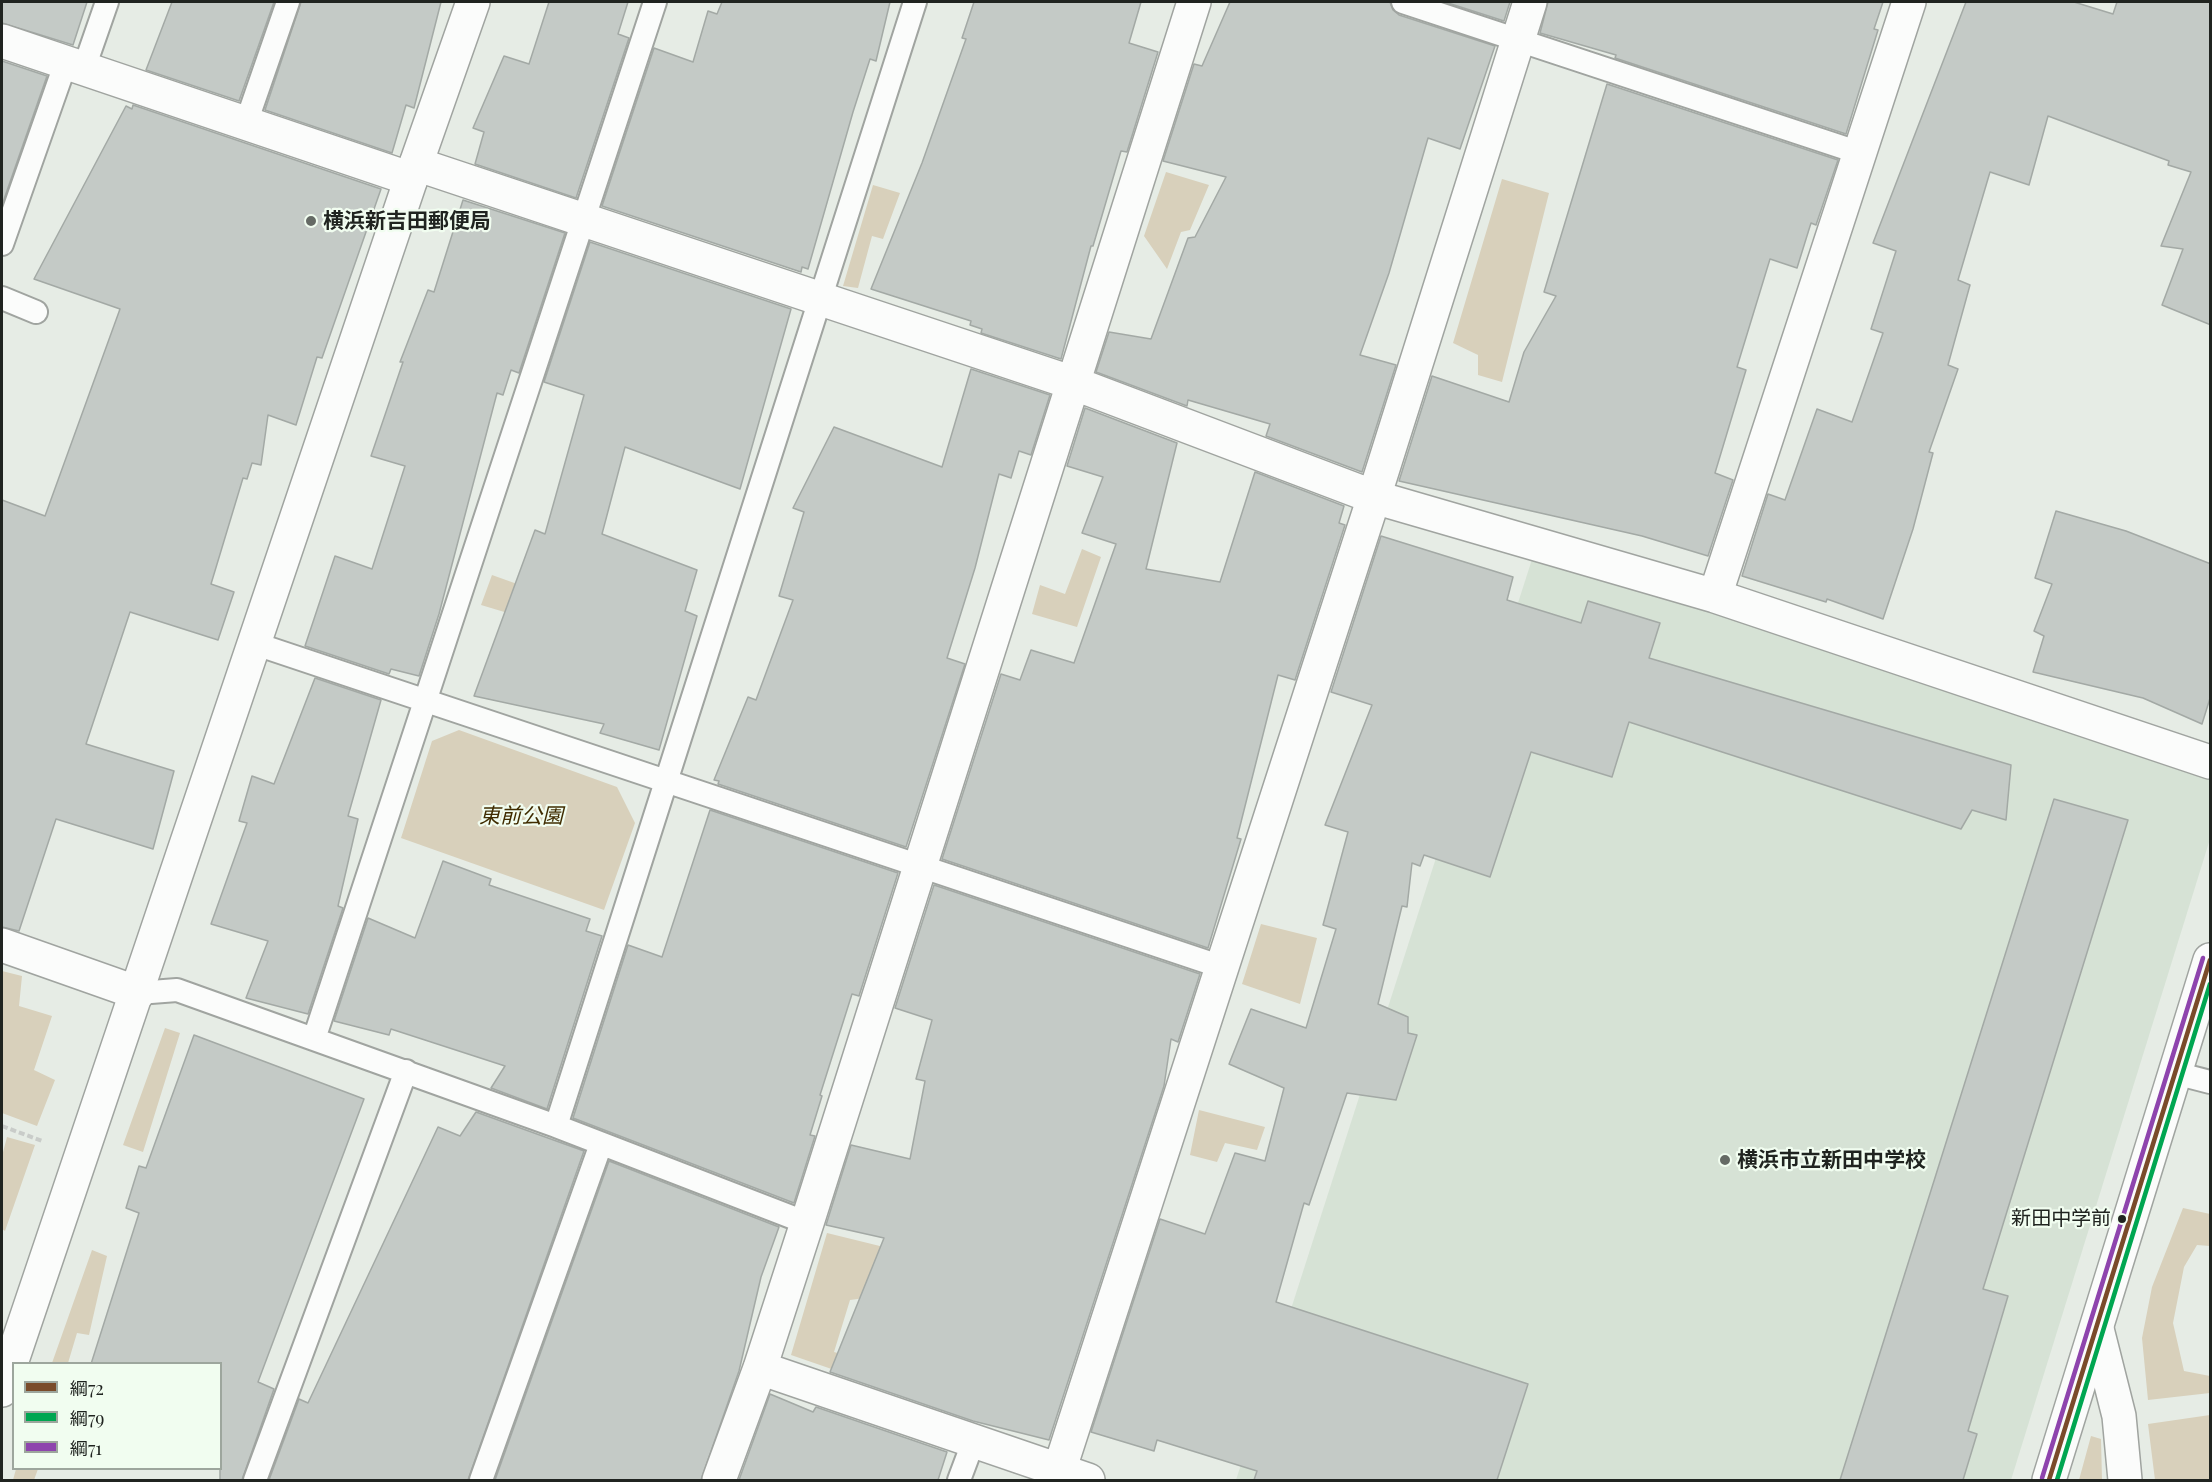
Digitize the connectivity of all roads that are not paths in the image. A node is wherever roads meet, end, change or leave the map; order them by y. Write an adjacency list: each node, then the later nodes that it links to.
1 (107, 2): 12 (lane)
2 (288, 2): 13 (lane)
3 (473, 2): 15 (street)
4 (655, 2): 16 (lane)
5 (915, 2): 19 (lane)
6 (1194, 2): 21 (street)
7 (1403, 2): 10 (lane)
8 (1530, 2): 10 (street)
9 (1909, 2): 14 (street)
10 (1518, 39): 14 (lane); 22 (street)
11 (2, 41): 12 (street)
12 (75, 65): 13 (street); 17 (lane)
13 (246, 123): 15 (street)
14 (1860, 153): 23 (street)
15 (413, 171): 16 (street); 24 (street)
16 (583, 219): 19 (street); 25 (lane)
17 (2, 244)
18 (2, 298): 20 (lane)
19 (820, 298): 21 (street); 27 (lane)
20 (36, 312)
21 (1073, 383): 22 (street); 28 (street)
22 (1374, 497): 23 (street); 31 (street)
23 (1715, 596): 26 (street)
24 (253, 643): 25 (lane); 32 (street)
25 (425, 701): 27 (lane); 33 (lane)
26 (2211, 762)
27 (666, 782): 28 (lane); 37 (lane)
28 (920, 866): 31 (lane); 39 (street)
29 (2, 945): 32 (street)
30 (2211, 960): 35 (street)
31 (1222, 967): 44 (street)
32 (138, 993): 33 (lane); 42 (street)
33 (314, 1039): 34 (lane)
34 (406, 1071): 37 (lane); 45 (lane)
35 (2175, 1074): 36 (lane); 40 (street)
36 (2211, 1082)
37 (556, 1126): 38 (lane)
38 (600, 1144): 39 (lane); 46 (lane)
39 (807, 1223): 41 (street)
40 (2097, 1329): 49 (street); 50 (street)
41 (760, 1368): 43 (street); 47 (street)
42 (2, 1390)
43 (974, 1440): 44 (street); 48 (lane)
44 (1073, 1476)
45 (255, 1480)
46 (481, 1480)
47 (719, 1480)
48 (959, 1480)
49 (2049, 1480)
50 (2125, 1480)

